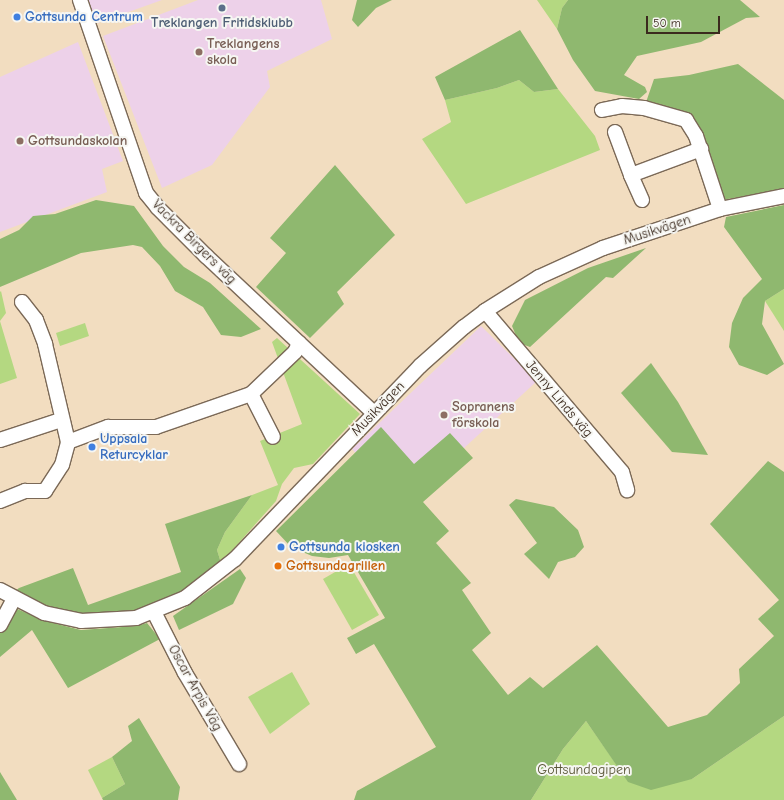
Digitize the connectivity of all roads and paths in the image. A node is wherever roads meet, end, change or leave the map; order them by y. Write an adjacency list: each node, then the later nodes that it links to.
1 (80, 0): 11 (street, Vackra Birgers väg)
2 (602, 110): 4 (street)
3 (615, 132): 5 (street)
4 (701, 149): 5 (street); 8 (street)
5 (632, 175): 7 (street)
6 (784, 196): 8 (street, Musikvägen)
7 (642, 200)
8 (720, 209): 10 (street, Musikvägen)
9 (22, 302): 14 (street)
10 (485, 311): 13 (street, Musikvägen); 18 (street, Jenny Linds väg)
11 (299, 343): 12 (street); 13 (street, Vackra Birgers väg)
12 (251, 394): 15 (street); 17 (street)
13 (374, 413): 22 (street, Musikvägen)
14 (61, 420): 16 (street); 17 (street)
15 (273, 437)
16 (0, 440)
17 (68, 442): 19 (street)
18 (627, 490)
19 (0, 501)
20 (0, 590): 21 (street, Musikvägen)
21 (14, 599): 22 (street, Musikvägen); 23 (street)
22 (154, 612): 24 (street, Oscar Arpis Väg)
23 (0, 625)
24 (239, 764)

